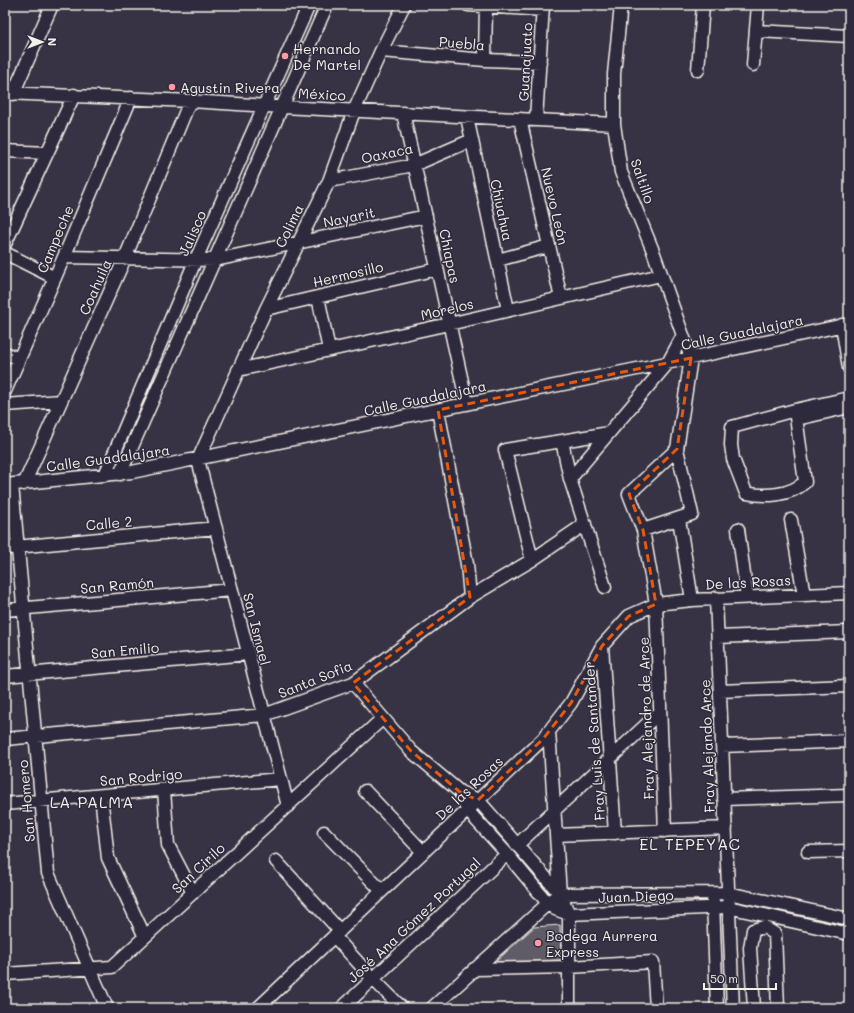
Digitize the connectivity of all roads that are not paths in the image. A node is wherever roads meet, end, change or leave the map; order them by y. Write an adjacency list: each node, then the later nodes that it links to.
1 (52, 5): 20 (street)
2 (309, 5): 11 (street, Jalisco)
3 (328, 5): 12 (street)
4 (404, 5): 15 (street, Colima)
5 (468, 5): 9 (street)
6 (621, 5): 31 (street, Saltillo)
7 (703, 5): 19 (street)
8 (758, 5): 13 (street)
9 (486, 6): 10 (street); 16 (street)
10 (543, 7): 17 (street, Guanajuato)
11 (300, 26): 12 (street); 24 (street, Jalisco)
12 (316, 31): 25 (street)
13 (756, 31): 14 (street); 18 (street)
14 (849, 36)
15 (381, 51): 16 (street, Puebla); 26 (street, Colima)
16 (485, 60): 17 (street, Puebla)
17 (540, 62): 30 (street, Guanajuato)
18 (753, 65)
19 (698, 70)
20 (9, 93): 21 (street, México)
21 (74, 95): 22 (street, México); 34 (street)
22 (132, 98): 23 (street, México); 42 (street, Campeche)
23 (190, 101): 24 (street, México); 43 (street, Coahuila)
24 (265, 106): 25 (street, México); 44 (street, Jalisco)
25 (283, 107): 26 (street, México); 45 (street)
26 (354, 111): 27 (street, México); 36 (street, Colima)
27 (403, 113): 28 (street, México); 35 (street, Chiapas)
28 (467, 117): 29 (street, México); 32 (street, Chiuahua)
29 (520, 119): 30 (street, México); 40 (street, Nuevo León)
30 (536, 120): 31 (street, México)
31 (614, 124): 48 (street, Saltillo)
32 (472, 140): 35 (street, Oaxaca); 46 (street, Chiuahua)
33 (5, 151): 34 (street)
34 (47, 153): 39 (street)
35 (414, 165): 36 (street, Oaxaca); 37 (street, Chiapas)
36 (329, 181): 38 (street, Colima)
37 (426, 216): 38 (street, Nayarit); 47 (street, Chiapas)
38 (297, 243): 45 (street, Nayarit); 52 (street, Colima)
39 (5, 244)
40 (549, 246): 46 (street); 51 (street, Nuevo León)
41 (5, 254): 49 (street)
42 (64, 257): 43 (street, Nayarit); 49 (street, Campeche)
43 (125, 258): 44 (street, Nayarit); 66 (street, Coahuila)
44 (196, 259): 45 (street, Nayarit); 77 (street, Jalisco)
45 (215, 260): 76 (street)
46 (498, 260): 53 (street, Chiuahua)
47 (437, 269): 50 (street, Hermosillo); 54 (street, Chiapas)
48 (661, 275): 51 (street, Morelos); 56 (street, Saltillo)
49 (55, 278): 60 (street, Campeche)
50 (318, 296): 52 (street, Hermosillo); 57 (street)
51 (561, 298): 53 (street, Morelos)
52 (266, 309): 63 (street, Colima)
53 (508, 310): 54 (street, Morelos)
54 (449, 324): 57 (street, Morelos); 67 (street, Chiapas)
55 (846, 325): 59 (street, Calle Guadalajara); 62 (street)
56 (683, 335): 59 (street, Saltillo); 61 (street)
57 (329, 350): 63 (street, Morelos)
58 (5, 353): 60 (street)
59 (691, 358): 61 (street, Calle Guadalajara); 74 (street)
60 (19, 359): 64 (street, Campeche)
61 (668, 363): 67 (street, Calle Guadalajara); 72 (street)
62 (849, 368)
63 (238, 370): 75 (street, Colima)
64 (5, 391)
65 (849, 398): 71 (street)
66 (61, 401): 68 (street); 79 (street, Coahuila)
67 (467, 404): 70 (street, Calle Guadalajara)
68 (5, 405)
69 (849, 407): 71 (street)
70 (438, 410): 75 (street, Calle Guadalajara); 94 (street)
71 (796, 414): 71 (street)
72 (609, 433): 73 (street); 78 (street)
73 (562, 441): 78 (street); 89 (street)
74 (677, 448): 81 (street); 86 (street)
75 (198, 460): 76 (street, Calle Guadalajara); 84 (street, San Ismael)
76 (120, 474): 77 (street, Calle Guadalajara)
77 (105, 475): 79 (street, Calle Guadalajara)
78 (570, 479): 83 (street)
79 (24, 484): 80 (street, Calle Guadalajara)
80 (8, 485): 87 (street, San Homero)
81 (679, 519): 86 (street); 97 (street, De las Rosas)
82 (791, 520): 93 (street, De las Rosas)
83 (585, 524): 89 (street, Santa Sofia); 90 (street)
84 (216, 528): 87 (street, Calle 2); 91 (street, San Ismael)
85 (738, 529): 95 (street)
86 (643, 530): 98 (street, Fray Alejandro de Arce)
87 (18, 547): 88 (street, Calle 2); 99 (street, San Homero)
88 (5, 548)
89 (532, 560): 94 (street, Santa Sofia)
90 (605, 587)
91 (232, 590): 99 (street, San Ramón); 104 (street, San Ismael)
92 (849, 593): 93 (street, De las Rosas)
93 (804, 595): 95 (street, De las Rosas)
94 (470, 596): 107 (street, Santa Sofia)
95 (747, 597): 96 (street, De las Rosas)
96 (716, 598): 97 (street, De las Rosas); 102 (street, Fray Alejando Arce)
97 (692, 600): 98 (street, De las Rosas)
98 (656, 604): 103 (street, De las Rosas); 110 (street, Fray Alejandro de Arce)
99 (24, 609): 100 (street, San Ramón); 105 (street, San Homero)
100 (5, 610)
101 (849, 632): 102 (street)
102 (718, 637): 109 (street, Fray Alejando Arce)
103 (602, 646): 113 (street, De las Rosas); 118 (street, Fray Luis de Santander)
104 (248, 654): 105 (street, San Emilio); 111 (street, San Ismael)
105 (29, 674): 106 (street, San Emilio); 114 (street, San Homero)
106 (5, 676)
107 (353, 683): 111 (street, Santa Sofia); 112 (street)
108 (849, 686): 109 (street)
109 (720, 691): 117 (street, Fray Alejando Arce)
110 (660, 712): 118 (street); 133 (street, Fray Alejandro de Arce)
111 (264, 715): 114 (street, Santa Sofia); 119 (street, San Ismael)
112 (383, 718): 122 (street); 129 (street, San Cirilo)
113 (549, 731): 126 (street, De las Rosas); 131 (street)
114 (35, 737): 115 (street, Santa Sofia); 127 (street, San Homero)
115 (5, 739)
116 (849, 741): 117 (street)
117 (722, 746): 125 (street, Fray Alejando Arce)
118 (611, 758): 131 (street); 135 (street, Fray Luis de Santander)
119 (281, 779): 120 (street, San Rodrigo); 129 (street, San Ismael)
120 (164, 790): 124 (street, San Rodrigo); 144 (street)
121 (365, 791): 139 (street)
122 (460, 792): 126 (street); 130 (street)
123 (849, 795): 125 (street)
124 (101, 796): 127 (street, San Rodrigo); 155 (street)
125 (724, 799): 132 (street, Fray Alejando Arce)
126 (478, 800): 130 (street, De las Rosas); 137 (street)
127 (41, 801): 128 (street, San Rodrigo); 157 (street, San Homero)
128 (5, 804)
129 (288, 806): 144 (street, San Cirilo)
130 (467, 810): 139 (street, De las Rosas); 141 (street, Juan Diego)
131 (554, 810): 136 (street); 137 (street)
132 (726, 828): 133 (street); 145 (street, Fray Alejando Arce)
133 (665, 831): 135 (street)
134 (324, 832): 143 (street)
135 (615, 833): 136 (street)
136 (556, 835): 146 (street)
137 (517, 845): 146 (street)
138 (849, 851): 140 (street)
139 (423, 852): 143 (street, De las Rosas)
140 (808, 852)
141 (507, 854): 148 (street, Juan Diego); 160 (street, José Ana Gómez Portugal)
142 (276, 861): 153 (street)
143 (382, 891): 153 (street, De las Rosas)
144 (193, 893): 155 (street, San Cirilo)
145 (728, 893): 147 (street, Juan Diego); 149 (street, Fray Alejando Arce); 152 (street, Juan Diego)
146 (560, 894): 147 (street, Juan Diego); 148 (street); 151 (street)
147 (712, 894): 150 (street)
148 (549, 904): 151 (street, Juan Diego); 158 (street)
149 (728, 907): 150 (street, Juan Diego); 154 (street, Juan Diego); 169 (street, Fray Alejando Arce)
150 (713, 908): 151 (street, Juan Diego); 168 (street)
151 (569, 914): 156 (street)
152 (849, 919)
153 (337, 933): 160 (street); 162 (street, De las Rosas)
154 (849, 934)
155 (145, 937): 157 (street, San Cirilo)
156 (569, 967): 158 (street); 166 (street); 167 (street)
157 (90, 968): 159 (street, San Cirilo); 161 (street, San Homero)
158 (474, 969): 165 (street)
159 (5, 974)
160 (373, 979): 163 (street, José Ana Gómez Portugal); 164 (street)
161 (106, 1008)
162 (258, 1008)
163 (342, 1008)
164 (402, 1008)
165 (432, 1008)
166 (569, 1008)
167 (656, 1008)
168 (717, 1008)
169 (733, 1008)
170 (754, 1008): 171 (street)
171 (778, 1008)

